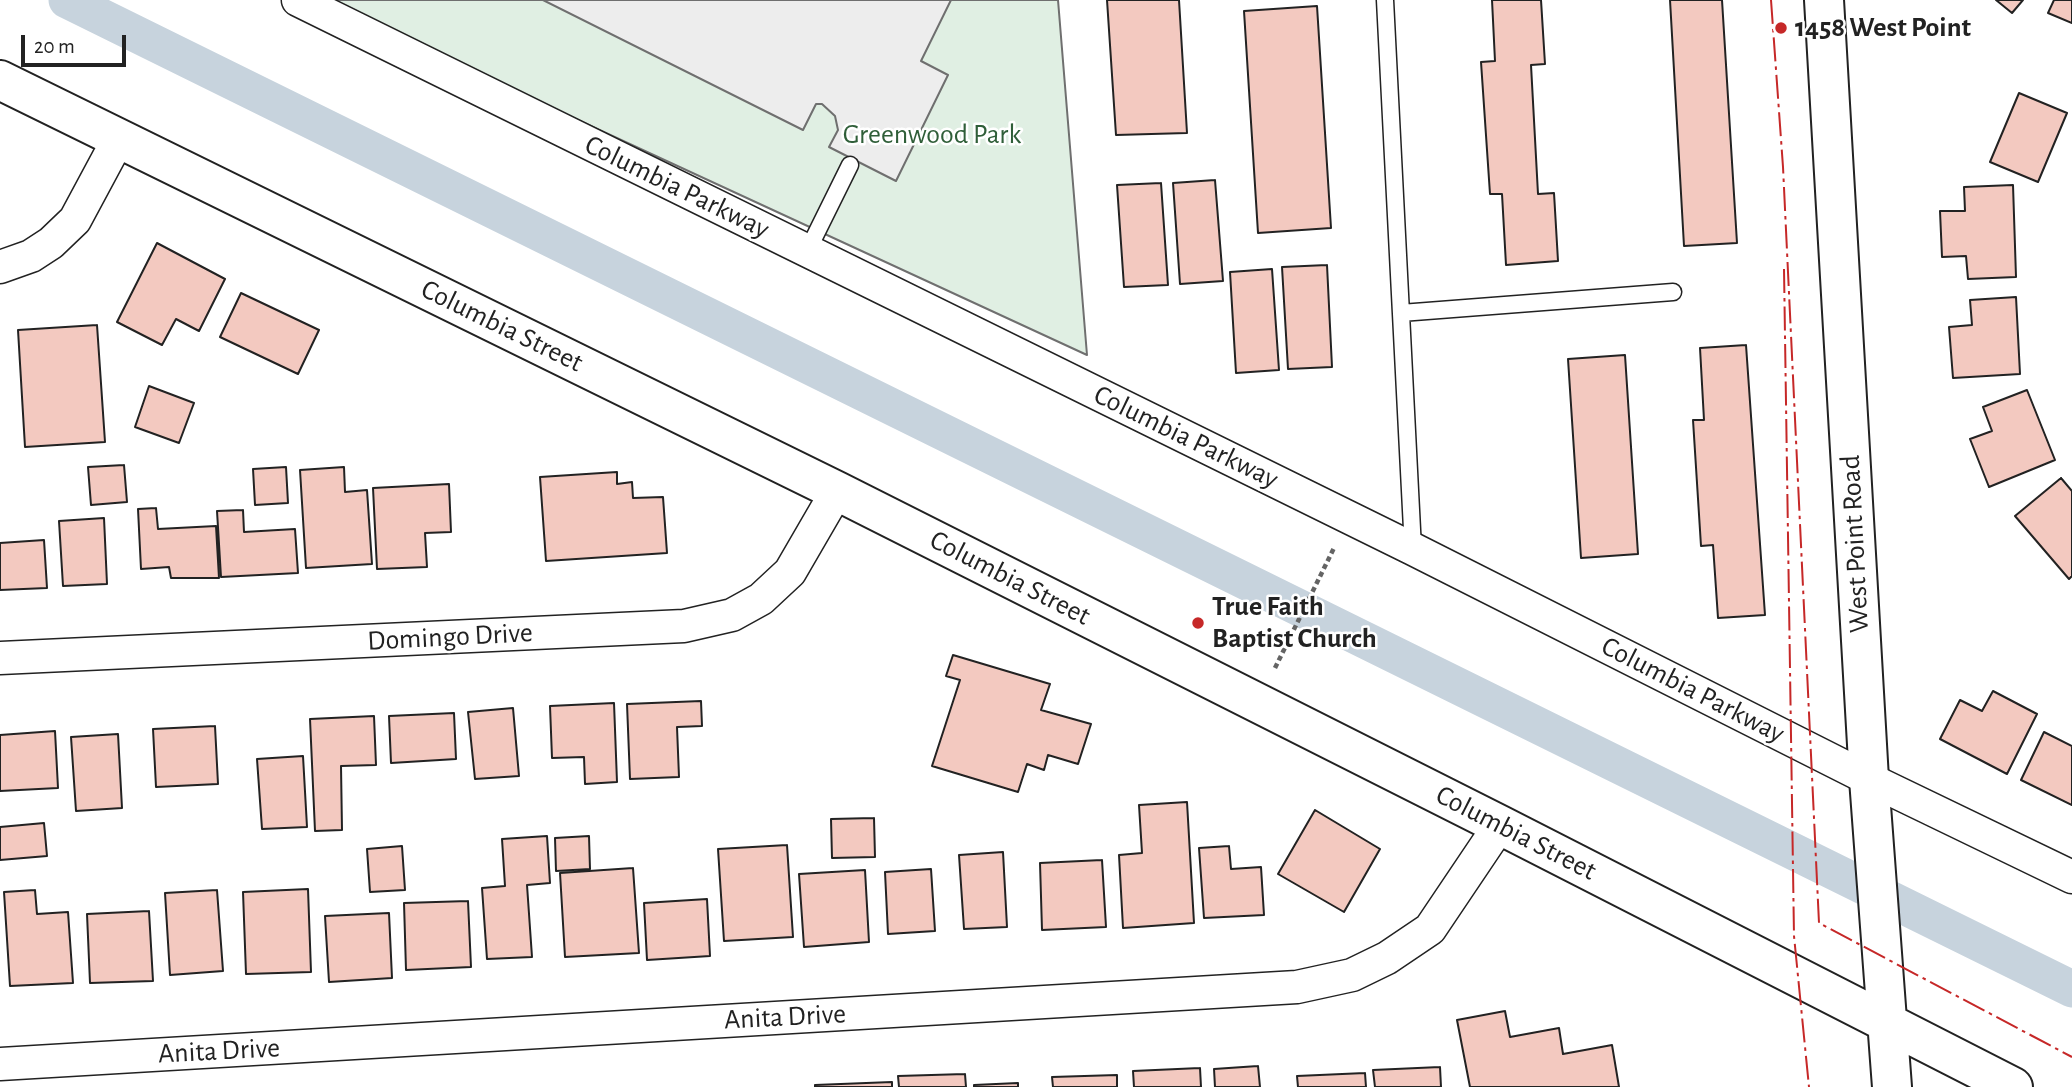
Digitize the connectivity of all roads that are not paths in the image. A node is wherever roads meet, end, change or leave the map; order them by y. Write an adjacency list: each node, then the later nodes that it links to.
1 (298, 0): 7 (street, Columbia Parkway)
2 (1385, 0): 10 (lane)
3 (1824, 0): 14 (street, West Point Road)
4 (0, 80): 5 (street, Columbia Street)
5 (119, 138): 8 (street); 11 (street, Columbia Street)
6 (850, 165): 7 (lane)
7 (807, 252): 12 (street, Columbia Parkway)
8 (0, 267)
9 (1673, 292): 10 (lane)
10 (1401, 313): 12 (lane)
11 (837, 491): 13 (street, Domingo Drive); 15 (street, Columbia Street)
12 (1413, 549): 14 (street, Columbia Parkway)
13 (0, 658)
14 (1869, 779): 16 (street, Columbia Parkway); 17 (street, West Point Road)
15 (1500, 825): 17 (street, Columbia Street); 18 (street, Anita Drive)
16 (2072, 877)
17 (1888, 1024): 19 (street, West Point Road); 20 (street, Columbia Street)
18 (0, 1064)
19 (1892, 1087)
20 (2013, 1087)

